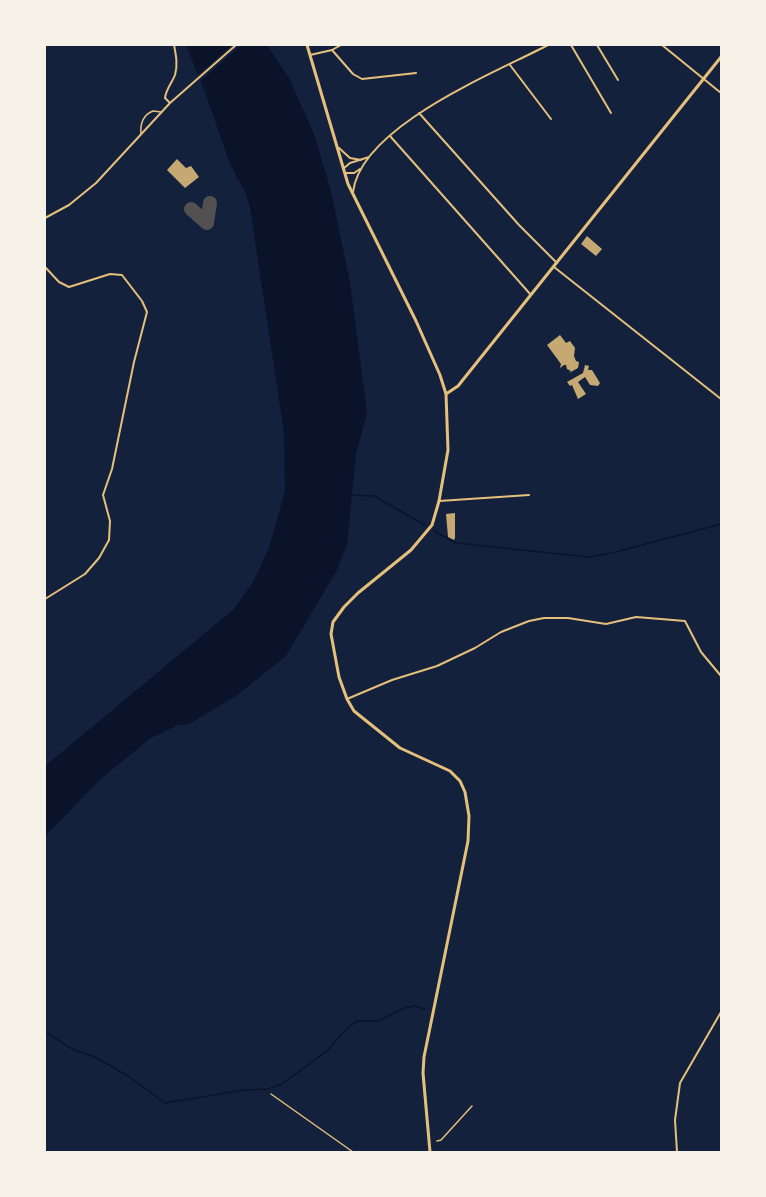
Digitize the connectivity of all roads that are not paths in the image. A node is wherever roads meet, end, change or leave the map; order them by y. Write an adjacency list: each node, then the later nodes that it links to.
1 (174, 45): 19 (street)
2 (236, 45): 19 (street)
3 (307, 45): 12 (street)
4 (341, 45): 10 (street)
5 (537, 45): 11 (street)
6 (548, 45): 11 (street)
7 (571, 45): 22 (street)
8 (597, 45): 17 (street)
9 (662, 45): 16 (street)
10 (332, 50): 12 (street); 15 (street)
11 (538, 50): 14 (street)
12 (310, 55): 26 (street)
13 (721, 57): 16 (street)
14 (510, 65): 21 (street); 23 (street)
15 (416, 73)
16 (703, 79): 18 (street); 33 (street)
17 (618, 81)
18 (721, 93)
19 (170, 103): 20 (street)
20 (162, 112): 24 (street); 24 (street)
21 (419, 113): 25 (street); 33 (street)
22 (611, 113)
23 (551, 118)
24 (141, 134): 32 (street)
25 (390, 136): 27 (street); 35 (street)
26 (336, 143): 28 (street); 30 (street)
27 (369, 157): 28 (street); 29 (street)
28 (361, 160): 30 (street)
29 (360, 169): 30 (street); 31 (street)
30 (344, 170): 31 (street)
31 (353, 195): 36 (street)
32 (45, 218)
33 (556, 265): 35 (street); 37 (street)
34 (45, 267): 40 (street)
35 (531, 295): 36 (street)
36 (446, 394): 39 (street)
37 (721, 399)
38 (529, 495): 39 (street)
39 (439, 501): 42 (street)
40 (45, 599)
41 (721, 676): 42 (street)
42 (348, 699): 48 (street)
43 (721, 1012): 49 (street)
44 (270, 1094): 47 (street)
45 (472, 1106): 46 (street)
46 (437, 1141)
47 (353, 1152)
48 (430, 1152)
49 (677, 1152)

